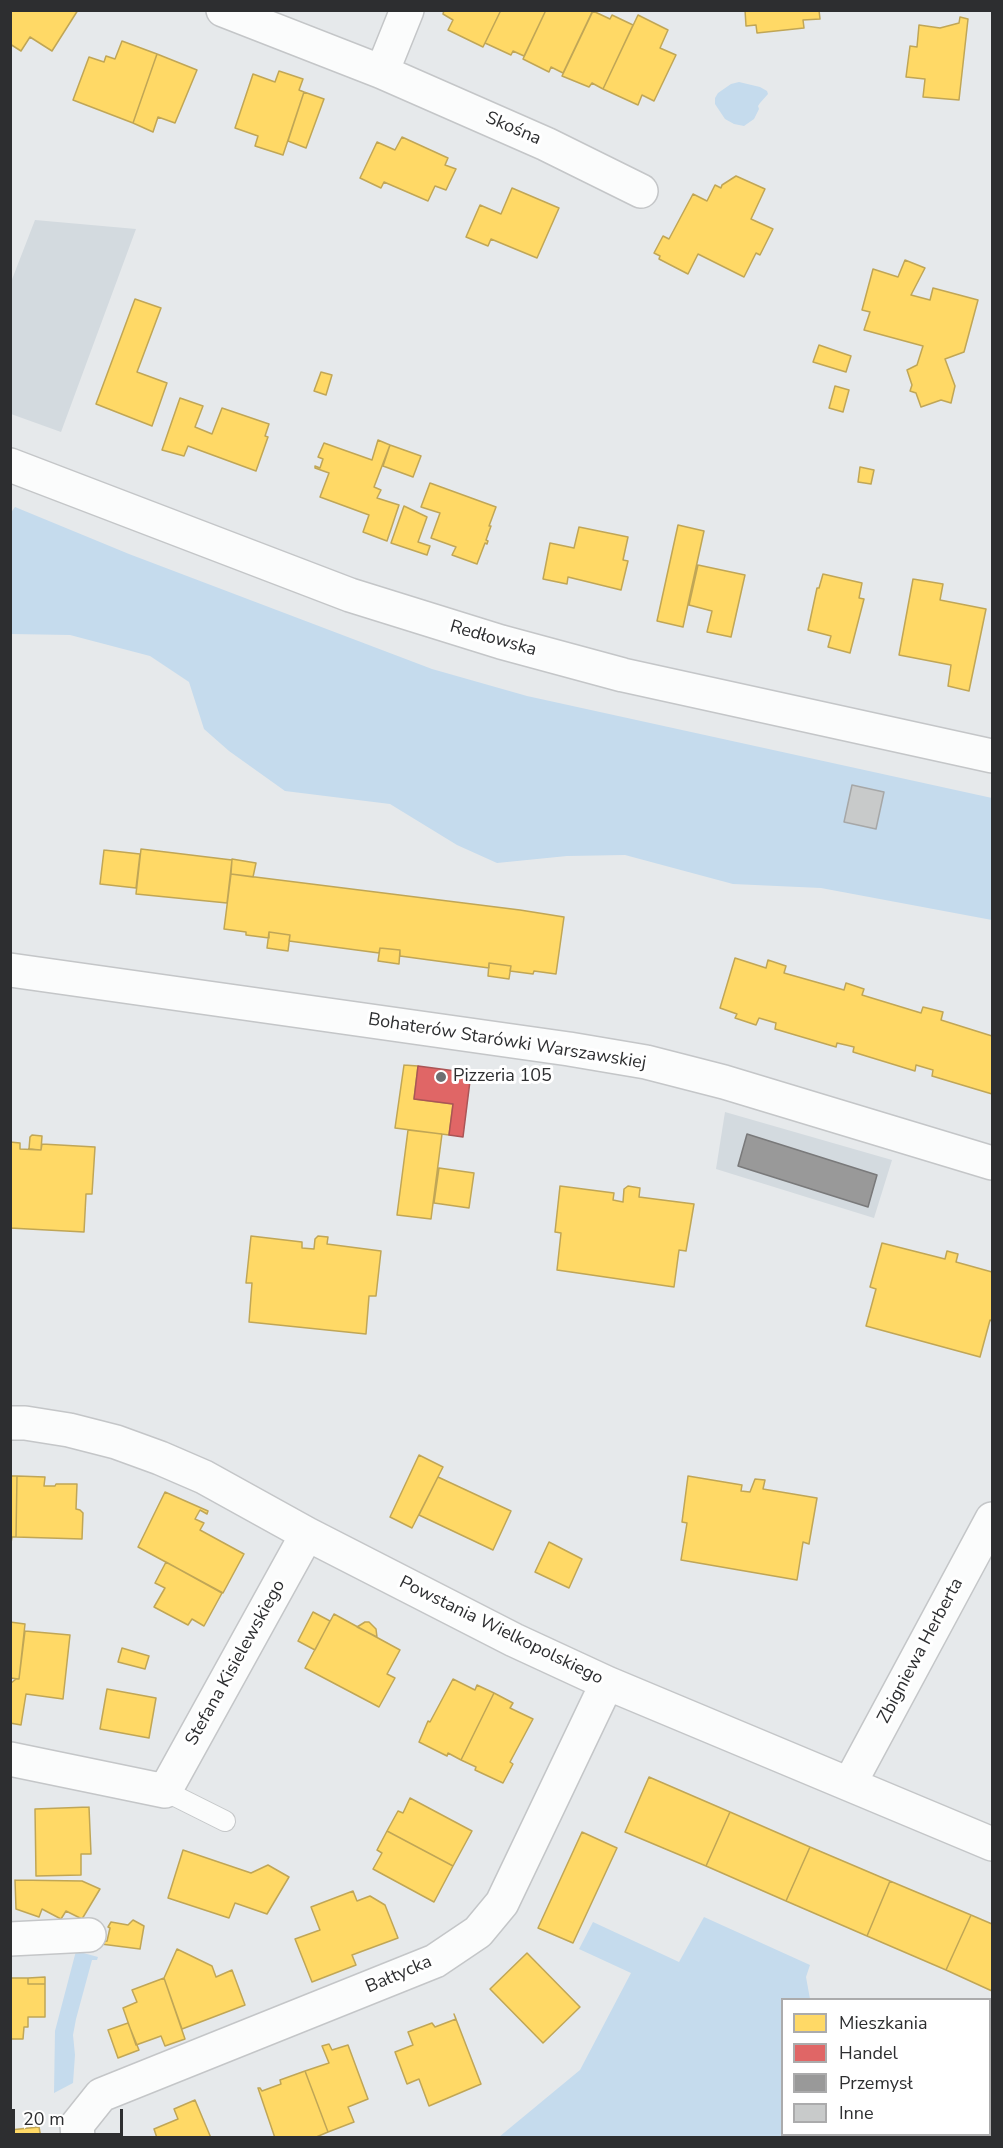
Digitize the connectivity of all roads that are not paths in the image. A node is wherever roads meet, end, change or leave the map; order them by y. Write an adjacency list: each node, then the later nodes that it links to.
1 (223, 10): 3 (street, Skośna)
2 (407, 10): 3 (street)
3 (382, 72): 4 (street, Skośna)
4 (641, 191)
5 (10, 465): 6 (street, Redłowska)
6 (993, 756)
7 (10, 970): 8 (street, Bohaterów Starówki Warszawskiej)
8 (993, 1163)
9 (10, 1423): 11 (street, Powstania Wielkopolskiego)
10 (993, 1519): 14 (street, Zbigniewa Herberta)
11 (307, 1534): 12 (street, Powstania Wielkopolskiego); 15 (street, Stefana Kisielewskiego)
12 (607, 1683): 14 (street, Powstania Wielkopolskiego); 20 (street, Bałtycka)
13 (10, 1759): 15 (street)
14 (850, 1783): 17 (street, Powstania Wielkopolskiego)
15 (165, 1791): 16 (lane)
16 (225, 1821)
17 (993, 1844)
18 (89, 1935): 19 (street)
19 (10, 1939)
20 (78, 2138)

